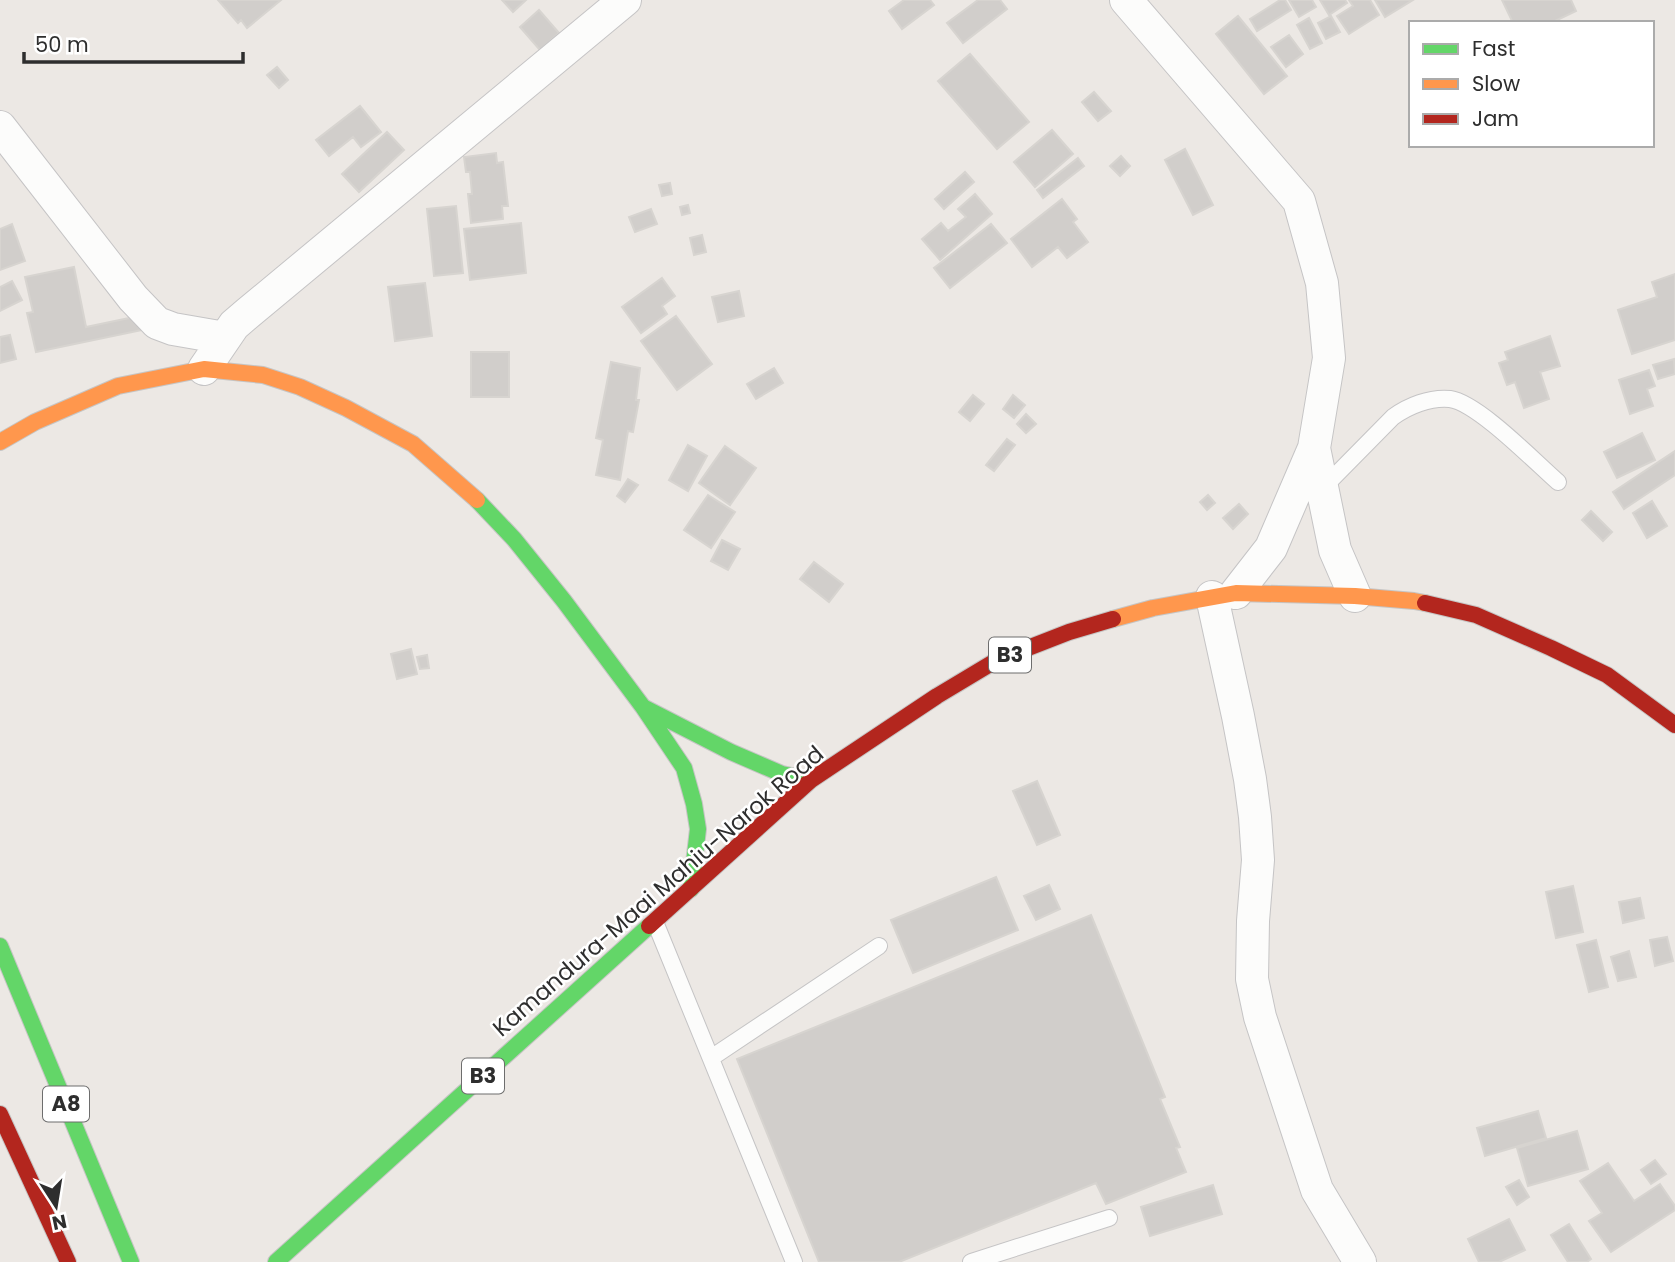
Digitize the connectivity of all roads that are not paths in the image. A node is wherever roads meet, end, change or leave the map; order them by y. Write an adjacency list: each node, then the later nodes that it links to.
1 (625, 0): 4 (street)
2 (1126, 0): 9 (street)
3 (0, 127): 4 (street)
4 (225, 338): 5 (street)
5 (204, 369): 6 (highway); 14 (highway)
6 (35, 422): 7 (highway); 8 (highway)
7 (0, 429)
8 (0, 442)
9 (1314, 448): 11 (street); 12 (street)
10 (1558, 482): 11 (lane)
11 (1322, 489): 13 (street)
12 (1224, 595): 13 (highway, Kamandura-Maai Mahiu-Narok Road); 16 (highway, Kamandura-Maai Mahiu-Narok Road / B3); 29 (street)
13 (1355, 596): 15 (highway, Kamandura-Maai Mahiu-Narok Road)
14 (643, 707): 16 (highway); 17 (highway)
15 (1675, 725)
16 (811, 780): 17 (highway, Kamandura-Maai Mahiu-Narok Road / B3)
17 (691, 889): 18 (highway, Kamandura-Maai Mahiu-Narok Road / B3)
18 (655, 922): 21 (lane); 26 (highway, Kamandura-Maai Mahiu-Narok Road / B3)
19 (0, 946): 25 (highway, A8)
20 (880, 946): 21 (lane)
21 (710, 1058): 27 (lane)
22 (0, 1114): 24 (highway)
23 (1109, 1218): 28 (lane)
24 (68, 1262)
25 (131, 1262)
26 (276, 1262)
27 (794, 1262)
28 (971, 1262)
29 (1360, 1262)

